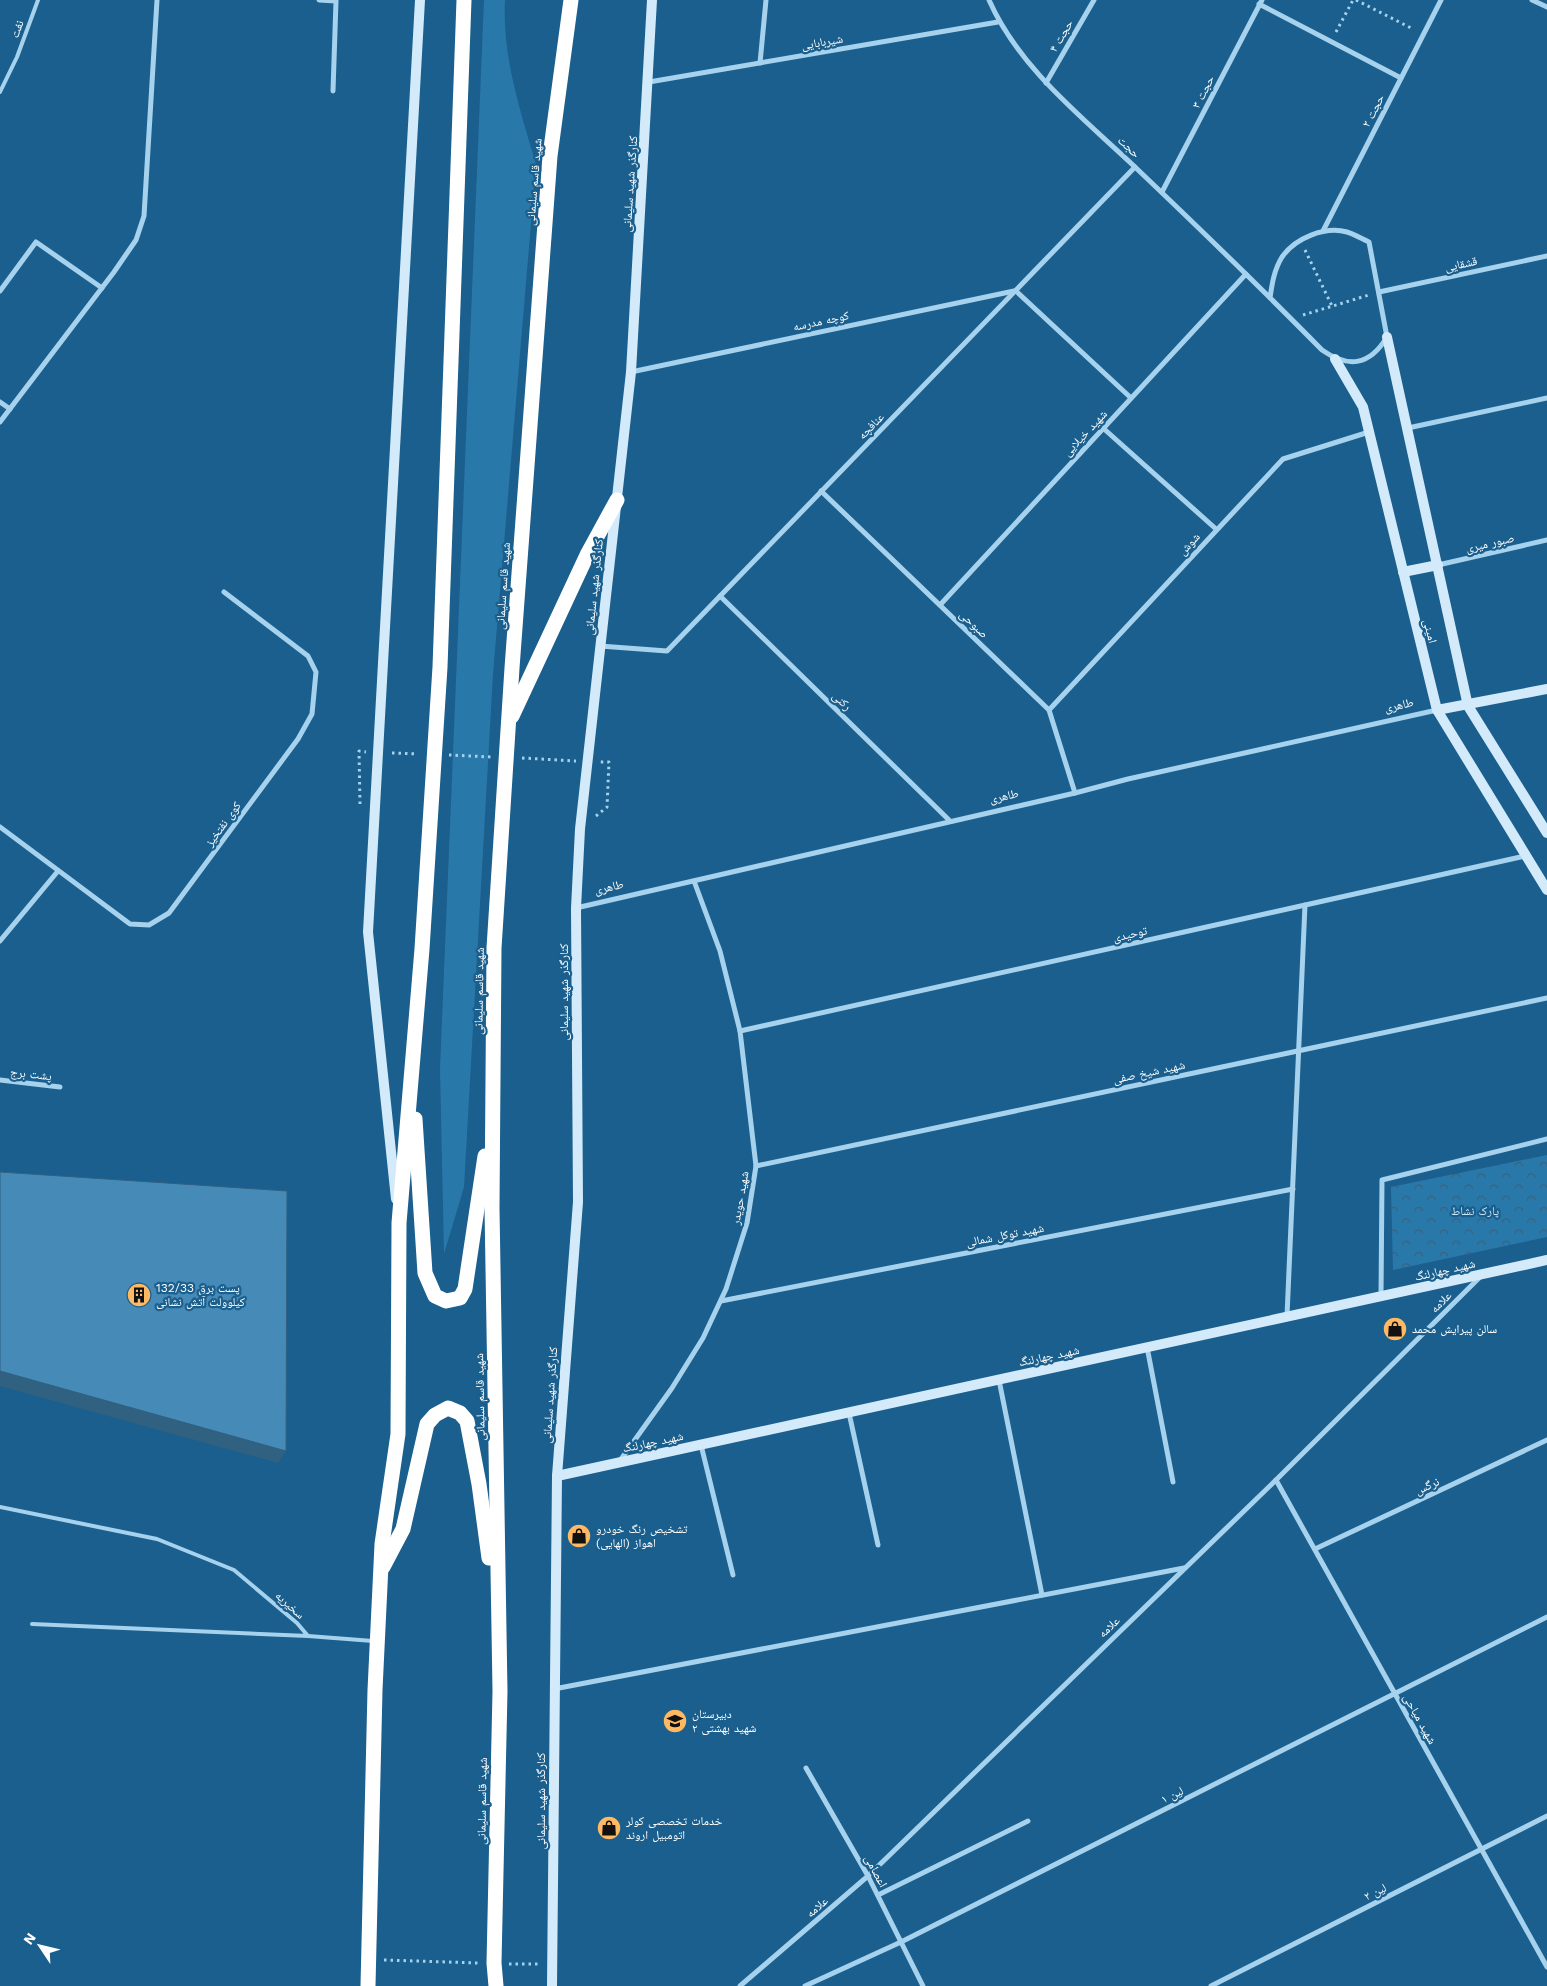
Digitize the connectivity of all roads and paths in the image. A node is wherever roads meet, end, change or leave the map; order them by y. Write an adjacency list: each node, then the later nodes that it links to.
1 (38, 0): 24 (lane, نفت)
2 (157, 0): 31 (street)
3 (319, 0): 23 (street)
4 (420, 0): 95 (street)
5 (464, 0): 88 (highway)
6 (572, 0): 63 (highway, شهید قاسم سلیمانی)
7 (652, 0): 21 (street, کنارگذر شهید سلیمانی)
8 (766, 0): 19 (street)
9 (989, 0): 16 (street, حجت)
10 (1094, 0): 22 (street, حجت ۴)
11 (1354, 0): 17 (path); 18 (path)
12 (1441, 0): 17 (street, حجت ۲)
13 (1532, 0): 15 (street)
14 (1260, 2): 18 (street); 26 (street, حجت ۳)
15 (1547, 7)
16 (998, 22): 19 (street, شیربابایی); 22 (street, حجت)
17 (1424, 34): 20 (street, حجت ۲)
18 (1332, 42): 20 (street)
19 (760, 63): 21 (street, شیربابایی)
20 (1401, 78): 27 (street, حجت ۲)
21 (649, 82): 40 (street, کنارگذر شهید سلیمانی)
22 (1046, 83): 25 (street, حجت)
23 (333, 91)
24 (0, 92)
25 (1135, 167): 26 (street, حجت); 32 (street, عنافچه)
26 (1162, 192): 30 (street, حجت)
27 (1323, 231): 28 (street); 34 (street)
28 (1300, 240): 35 (street); 36 (path)
29 (1547, 256): 34 (street, قشقایی)
30 (1246, 274): 35 (street, حجت); 41 (street, شهید خیلایی)
31 (102, 288): 33 (street); 44 (street)
32 (1016, 290): 40 (street, کوچه مدرسه); 41 (street); 49 (street, عنافچه)
33 (0, 291)
34 (1379, 292): 36 (path); 38 (street)
35 (1270, 298): 37 (street, حجت)
36 (1332, 306): 37 (path)
37 (1291, 318): 39 (street, حجت)
38 (1387, 337): 39 (street); 47 (street, امینی)
39 (1335, 359): 48 (street, امینی)
40 (631, 372): 50 (street, کنارگذر شهید سلیمانی)
41 (1131, 398): 46 (street, شهید خیلایی)
42 (1547, 398): 47 (street)
43 (0, 402): 44 (street)
44 (10, 409): 45 (street)
45 (0, 422)
46 (1103, 428): 51 (street); 57 (street, شهید خیلایی)
47 (1408, 428): 53 (street, امینی)
48 (1369, 432): 51 (street, شوش); 54 (street, امینی)
49 (821, 492): 56 (street, عنافچه); 57 (street, صبوحی)
50 (617, 500): 58 (street, کنارگذر شهید سلیمانی); 63 (highway)
51 (1216, 529): 61 (street, شوش)
52 (1547, 540): 53 (street, صبور میری)
53 (1438, 565): 54 (street); 60 (street, امینی)
54 (1403, 572): 62 (street, امینی)
55 (224, 592): 79 (street, کوی نفتخیز)
56 (720, 596): 58 (street, عنافچه); 75 (street, رکنی)
57 (940, 605): 61 (street, صبوحی)
58 (600, 646): 83 (street, کنارگذر شهید سلیمانی)
59 (1547, 689): 60 (street)
60 (1468, 706): 62 (street); 77 (street, امینی)
61 (1049, 710): 72 (street, صبوحی)
62 (1437, 710): 72 (street, طاهری); 78 (street, امینی)
63 (509, 724): 91 (highway, شهید قاسم سلیمانی)
64 (369, 752): 73 (path)
65 (389, 753): 66 (path)
66 (419, 754)
67 (439, 755): 68 (path)
68 (499, 757)
69 (519, 758): 70 (path)
70 (579, 761)
71 (589, 761): 74 (path)
72 (1075, 793): 75 (street, طاهری)
73 (359, 798)
74 (607, 807)
75 (950, 820): 80 (street, طاهری)
76 (0, 827): 79 (street, کوی نفتخیز)
77 (1547, 833)
78 (1525, 856): 81 (street, امینی); 82 (street, توحیدی)
79 (58, 871): 84 (street)
80 (694, 881): 83 (street, طاهری); 86 (street, شهید حویدر)
81 (1547, 890)
82 (1305, 905): 86 (street, توحیدی); 87 (street)
83 (576, 908): 107 (street, کنارگذر شهید سلیمانی)
84 (0, 941)
85 (1547, 998): 87 (street, شهید شیخ صفی)
86 (740, 1031): 93 (street, شهید حویدر)
87 (1299, 1050): 93 (street, شهید شیخ صفی); 94 (street)
88 (412, 1070): 91 (highway); 95 (highway)
89 (0, 1080): 90 (street, پشت برج)
90 (60, 1087)
91 (493, 1107): 119 (highway, شهید قاسم سلیمانی)
92 (1547, 1139): 98 (street)
93 (756, 1166): 99 (street, شهید حویدر)
94 (1293, 1189): 99 (street, شهید توکل شمالی); 100 (street)
95 (399, 1223): 114 (highway)
96 (1547, 1260): 97 (street, شهید چهارلنگ)
97 (1484, 1274): 98 (street, شهید چهارلنگ); 108 (street, علامه)
98 (1381, 1297): 100 (street, شهید چهارلنگ)
99 (721, 1301): 106 (street, شهید حویدر)
100 (1287, 1317): 101 (street, شهید چهارلنگ)
101 (1147, 1348): 102 (street, شهید چهارلنگ); 109 (street)
102 (999, 1380): 103 (street, شهید چهارلنگ); 116 (street)
103 (849, 1412): 105 (street, شهید چهارلنگ); 111 (street)
104 (1547, 1440): 112 (street, نرگس)
105 (701, 1445): 106 (street, شهید چهارلنگ); 115 (street)
106 (618, 1463): 107 (street, شهید چهارلنگ)
107 (557, 1476): 122 (street, کنارگذر شهید سلیمانی)
108 (1276, 1480): 112 (street, شهید میاحی); 113 (street, علامه)
109 (1173, 1482)
110 (0, 1507): 120 (lane, سخیریه)
111 (878, 1545)
112 (1315, 1549): 123 (street, شهید میاحی)
113 (1186, 1567): 116 (street); 128 (street, علامه)
114 (381, 1571): 119 (highway); 121 (highway)
115 (733, 1575)
116 (1042, 1595): 122 (street)
117 (1547, 1617): 123 (street, لین ۱)
118 (32, 1624): 120 (lane, سخیریه)
119 (498, 1628): 132 (highway, شهید قاسم سلیمانی)
120 (308, 1636): 121 (lane)
121 (377, 1642): 131 (highway)
122 (554, 1689): 133 (street, کنارگذر شهید سلیمانی)
123 (1395, 1694): 127 (street, شهید میاحی); 130 (street, لین ۱)
124 (806, 1768): 128 (street, اعصامی)
125 (1547, 1816): 127 (street, لین ۲)
126 (1028, 1821): 129 (street)
127 (1482, 1850): 134 (street, شهید میاحی); 141 (street, لین ۲)
128 (868, 1876): 129 (street, اعصامی); 138 (street, علامه)
129 (878, 1895): 130 (street, اعصامی)
130 (901, 1942): 139 (street, لین ۱); 140 (street, اعصامی)
131 (369, 1960): 132 (path); 135 (highway)
132 (494, 1963): 133 (path); 136 (highway, شهید قاسم سلیمانی)
133 (552, 1965): 137 (street, کنارگذر شهید سلیمانی)
134 (1547, 1967)
135 (368, 1986)
136 (496, 1986)
137 (552, 1986)
138 (740, 1986)
139 (805, 1986)
140 (922, 1986)
141 (1211, 1986)

